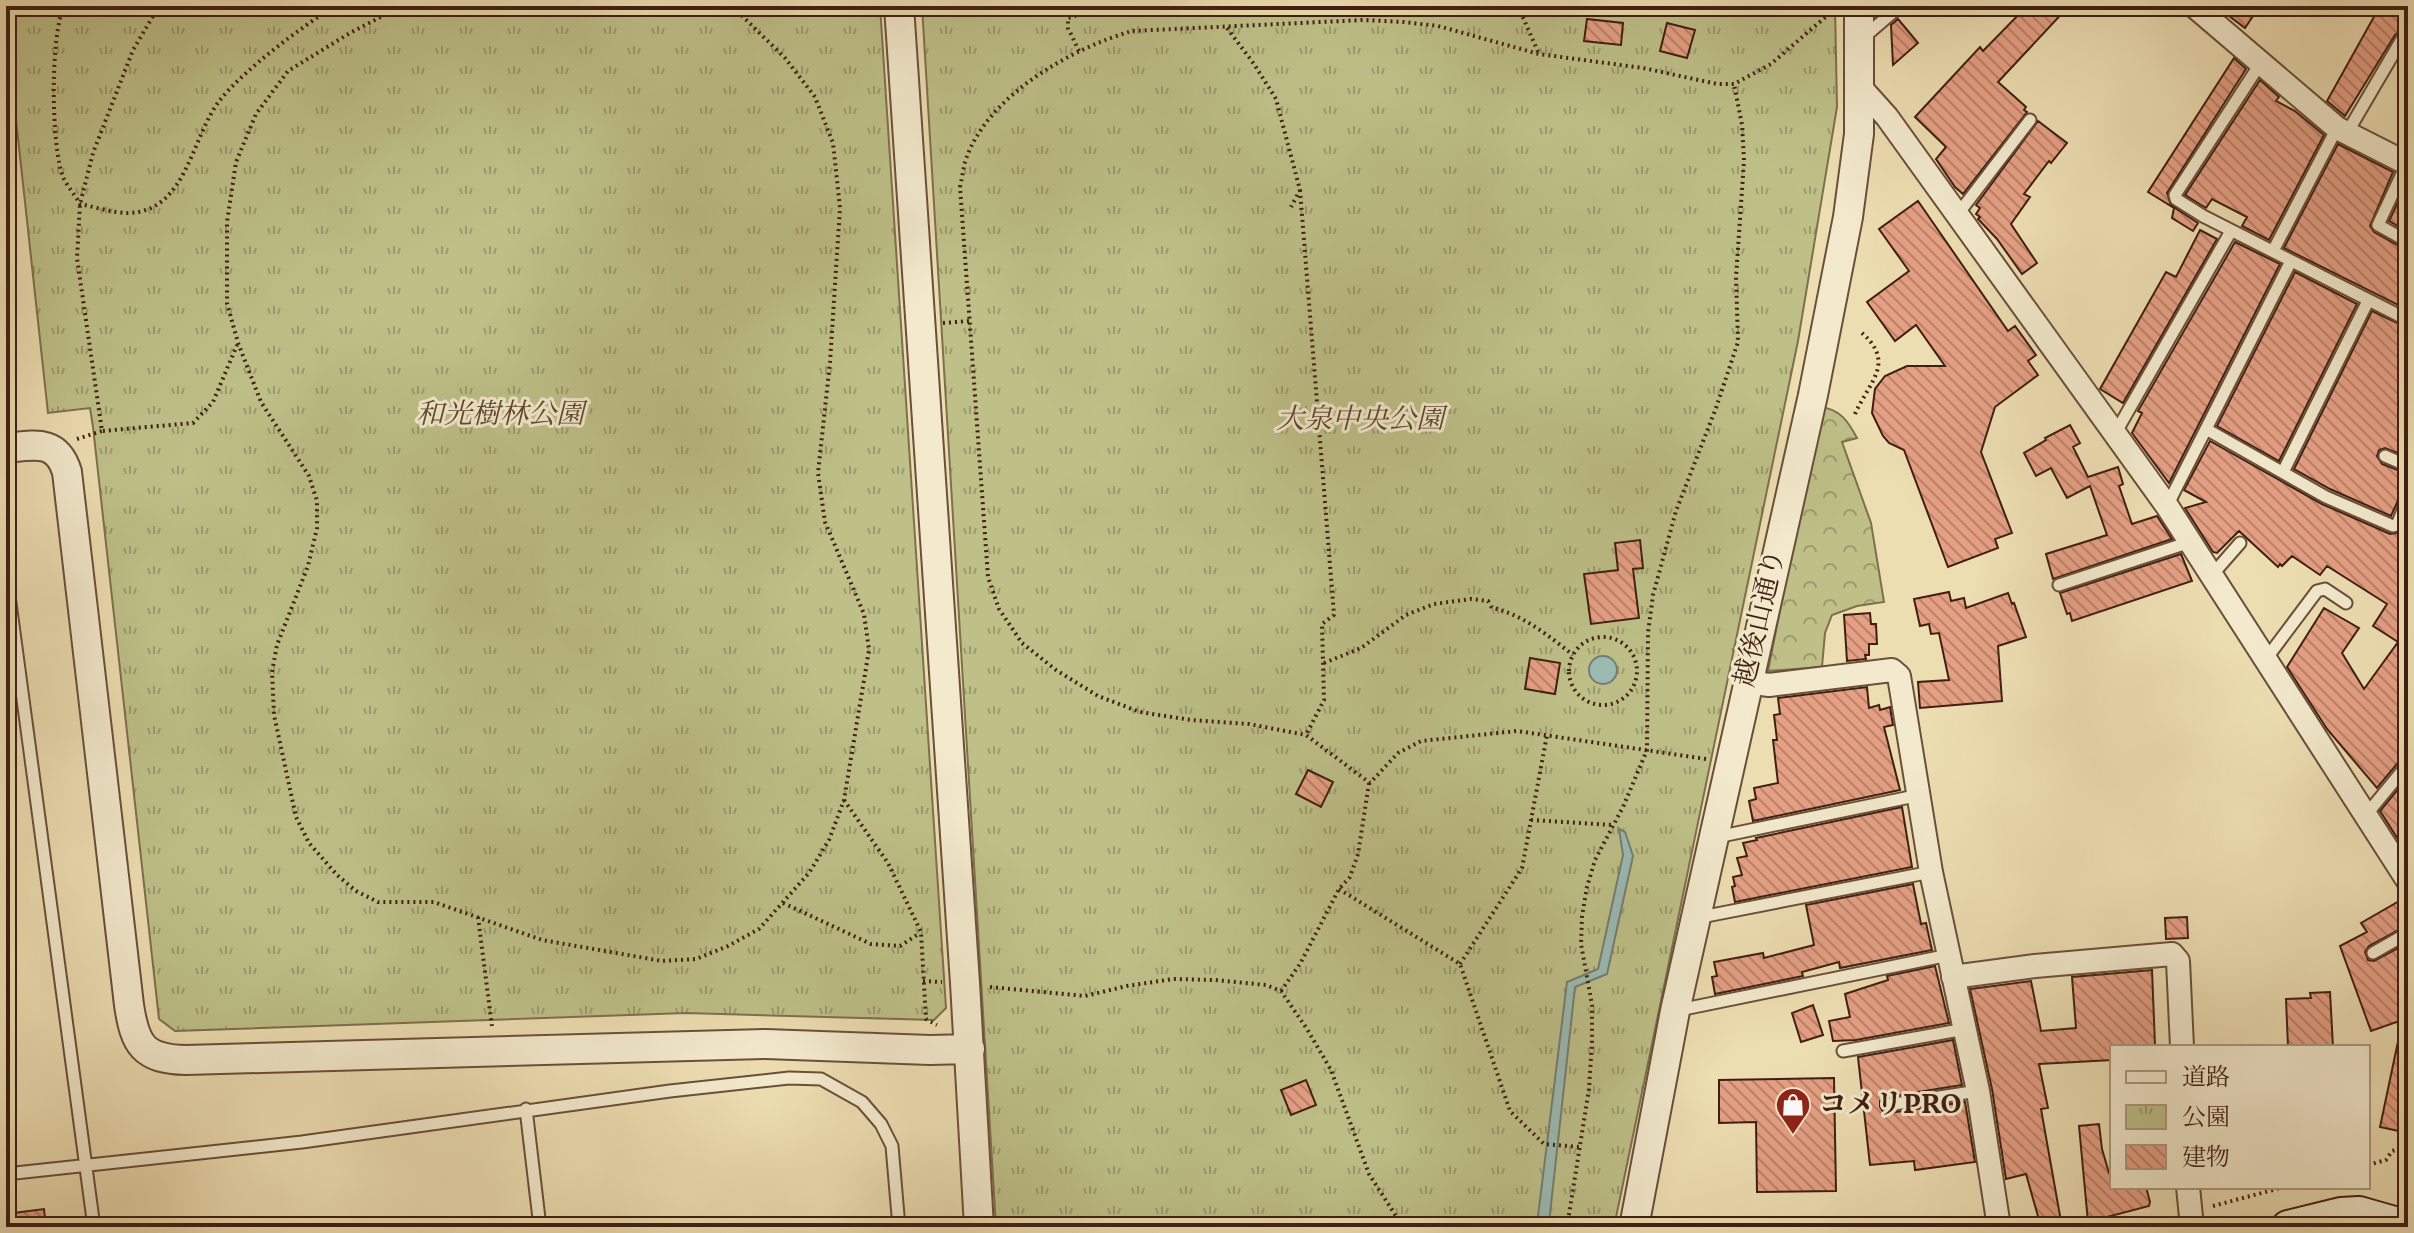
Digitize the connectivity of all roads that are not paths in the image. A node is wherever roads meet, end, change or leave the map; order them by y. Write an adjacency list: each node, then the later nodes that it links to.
1 (899, 6): 49 (street)
2 (1900, 6): 6 (lane)
3 (1860, 8): 6 (street, 越後山通り)
4 (2204, 10): 7 (street)
5 (2402, 39): 10 (lane)
6 (1861, 40): 8 (street, 越後山通り)
7 (2260, 64): 10 (street); 13 (lane)
8 (1861, 88): 12 (street); 35 (street, 越後山通り)
9 (2030, 120): 12 (lane)
10 (2342, 131): 11 (street); 15 (lane)
11 (2407, 163): 14 (lane)
12 (1958, 214): 20 (street)
13 (2231, 231): 15 (lane); 20 (lane)
14 (2405, 240)
15 (2273, 251): 16 (lane)
16 (2291, 261): 17 (lane); 19 (lane)
17 (2368, 301): 18 (lane); 24 (lane)
18 (2408, 320)
19 (2206, 429): 24 (lane); 26 (lane)
20 (2116, 432): 26 (street)
21 (6, 448): 49 (street)
22 (2385, 456): 23 (lane)
23 (2408, 466)
24 (2283, 472): 27 (lane)
25 (2408, 498): 27 (lane)
26 (2167, 506): 28 (street)
27 (2403, 524)
28 (2190, 542): 31 (street); 32 (lane)
29 (2240, 543): 31 (lane)
30 (6, 573): 54 (lane)
31 (2212, 575): 34 (street)
32 (2059, 585)
33 (2346, 603): 34 (lane)
34 (2266, 659): 38 (street)
35 (1747, 682): 37 (street); 39 (street, 越後山通り)
36 (2408, 764): 38 (lane)
37 (1920, 795): 39 (lane); 40 (street)
38 (2366, 815): 41 (street)
39 (1711, 838): 42 (street, 越後山通り)
40 (1931, 872): 42 (lane); 45 (street)
41 (2408, 881)
42 (1694, 918): 46 (street, 越後山通り)
43 (2408, 933): 44 (lane)
44 (2373, 953)
45 (1951, 966): 46 (lane); 47 (street); 48 (street)
46 (1675, 1011): 61 (street, 越後山通り)
47 (1965, 1029): 50 (lane); 51 (street)
48 (2182, 1045)
49 (970, 1049): 60 (street)
50 (1843, 1051)
51 (1978, 1091): 52 (lane); 62 (street)
52 (1888, 1105)
53 (526, 1109): 54 (lane); 58 (lane); 59 (lane)
54 (86, 1165): 55 (lane); 57 (lane)
55 (6, 1174)
56 (2188, 1189): 63 (street)
57 (94, 1227)
58 (540, 1227)
59 (899, 1227)
60 (979, 1227)
61 (1634, 1227)
62 (1999, 1227)
63 (2192, 1227)
64 (2288, 1227): 65 (main road)
65 (2408, 1227)

